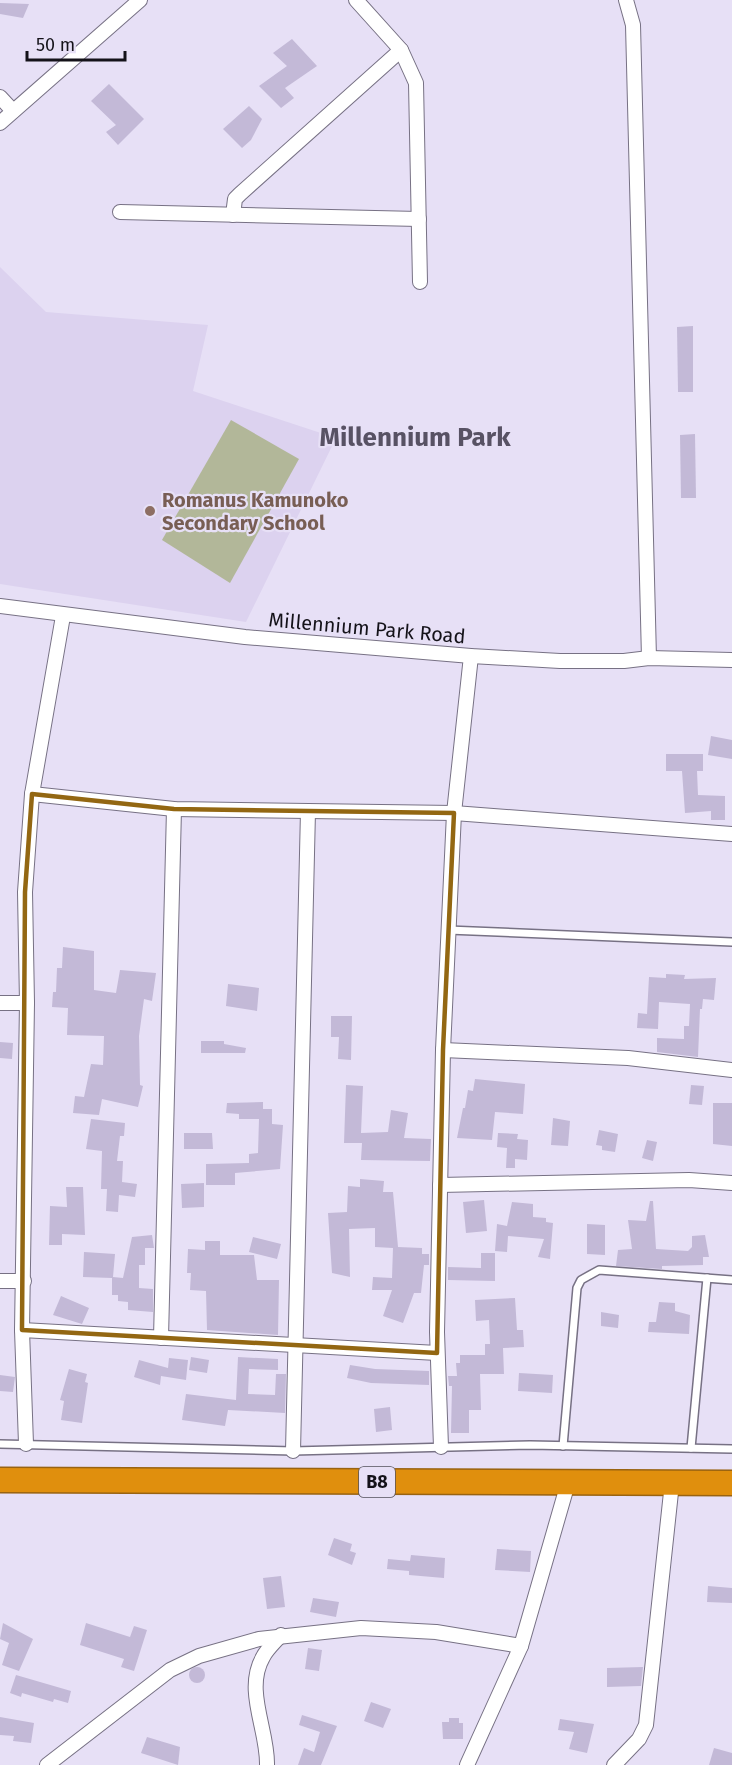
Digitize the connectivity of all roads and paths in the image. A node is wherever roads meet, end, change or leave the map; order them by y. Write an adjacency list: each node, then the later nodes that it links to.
1 (140, 0): 6 (street)
2 (357, 0): 4 (street)
3 (626, 0): 15 (street)
4 (401, 50): 9 (street); 10 (street)
5 (0, 97): 6 (street)
6 (13, 111): 7 (street)
7 (0, 123)
8 (120, 212): 9 (street)
9 (233, 215): 10 (street)
10 (419, 219): 11 (street)
11 (420, 282)
12 (0, 606): 13 (street, Millennium Park Road)
13 (63, 616): 14 (street, Millennium Park Road); 17 (street)
14 (471, 656): 15 (street, Millennium Park Road); 20 (street)
15 (648, 658): 16 (street, Millennium Park Road)
16 (732, 660)
17 (32, 794): 18 (street); 25 (street)
18 (174, 809): 19 (street); 35 (street)
19 (308, 811): 20 (street); 36 (street)
20 (454, 813): 21 (street); 22 (street)
21 (732, 834)
22 (448, 930): 23 (lane); 26 (street)
23 (732, 942)
24 (0, 1003): 25 (street)
25 (27, 1003): 33 (street)
26 (442, 1050): 27 (street); 29 (street)
27 (732, 1070)
28 (732, 1183): 29 (street)
29 (440, 1185): 37 (street)
30 (707, 1278): 31 (lane); 40 (lane); 42 (lane)
31 (732, 1280)
32 (0, 1281): 33 (street)
33 (24, 1281): 34 (street)
34 (22, 1330): 35 (street); 39 (street)
35 (161, 1338): 36 (street)
36 (293, 1345): 37 (street); 44 (street)
37 (438, 1353): 41 (street)
38 (0, 1444): 39 (lane)
39 (26, 1444): 44 (lane)
40 (563, 1446): 41 (lane); 42 (lane)
41 (441, 1448): 44 (lane)
42 (691, 1449): 43 (lane)
43 (732, 1449)
44 (293, 1451)
45 (0, 1480): 46 (highway, B8)
46 (568, 1483): 47 (highway, B8); 50 (street)
47 (672, 1483): 48 (highway, B8); 54 (street)
48 (732, 1483)
49 (281, 1635): 50 (street); 51 (street); 52 (street)
50 (521, 1646): 53 (street)
51 (47, 1765)
52 (267, 1765)
53 (467, 1765)
54 (614, 1765)

